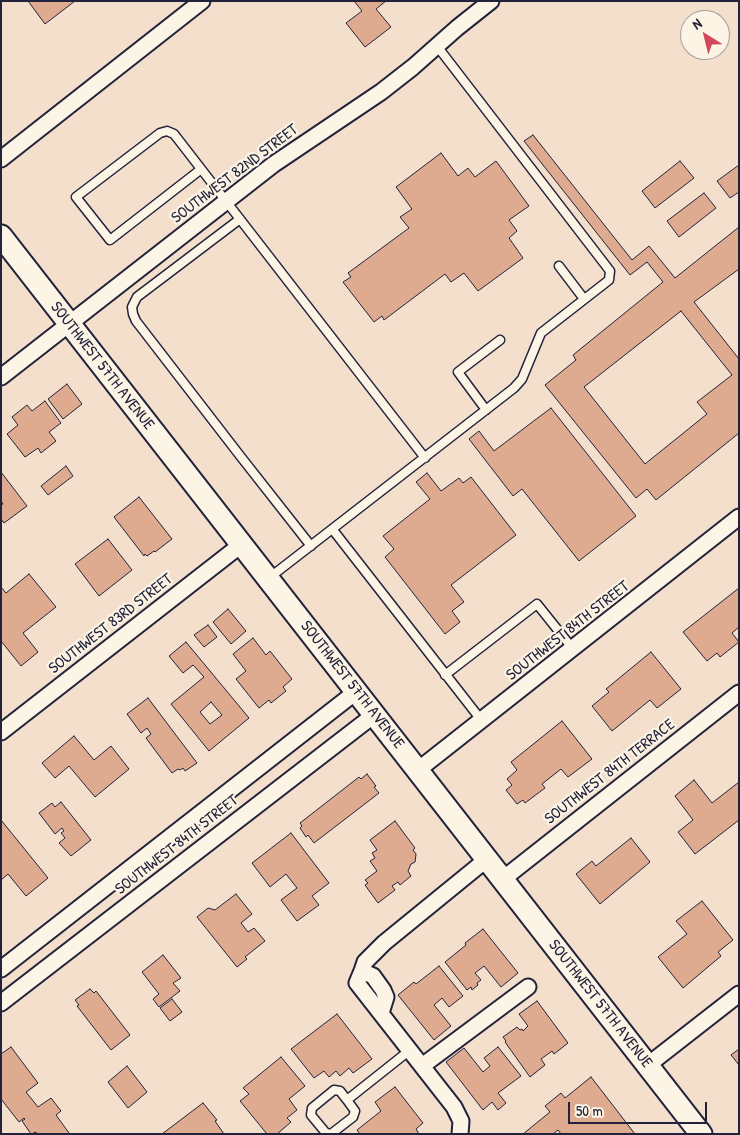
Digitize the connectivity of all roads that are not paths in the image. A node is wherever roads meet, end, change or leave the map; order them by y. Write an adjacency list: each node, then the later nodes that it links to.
1 (202, 1): 4 (street)
2 (491, 1): 3 (street, SOUTHWEST 82ND STREET)
3 (437, 46): 6 (street, SOUTHWEST 82ND STREET); 10 (lane)
4 (1, 159)
5 (200, 170): 5 (lane); 6 (lane)
6 (226, 202): 7 (lane); 11 (street, SOUTHWEST 82ND STREET)
7 (240, 219): 15 (lane); 19 (lane)
8 (1, 236): 11 (main road, SOUTHWEST 57TH AVENUE)
9 (559, 266): 10 (lane)
10 (584, 299): 14 (lane)
11 (69, 324): 13 (street, SOUTHWEST 82ND STREET); 18 (main road, SOUTHWEST 57TH AVENUE)
12 (500, 340): 14 (lane)
13 (1, 377)
14 (486, 410): 15 (lane)
15 (425, 458): 17 (lane)
16 (739, 517): 21 (street, SOUTHWEST 84TH STREET)
17 (333, 530): 19 (lane); 22 (lane)
18 (242, 544): 20 (main road, SOUTHWEST 57TH AVENUE); 27 (street, SOUTHWEST 83RD STREET)
19 (312, 546): 20 (lane)
20 (269, 578): 23 (main road, SOUTHWEST 57TH AVENUE)
21 (573, 649): 22 (lane); 26 (street, SOUTHWEST 84TH STREET)
22 (444, 675): 26 (lane)
23 (356, 691): 25 (main road, SOUTHWEST 57TH AVENUE); 31 (street, SOUTHWEST 84TH STREET)
24 (739, 693): 30 (street, SOUTHWEST 84TH TERRACE)
25 (374, 715): 28 (main road, SOUTHWEST 57TH AVENUE); 34 (street, SOUTHWEST 84TH STREET)
26 (482, 721): 28 (street, SOUTHWEST 84TH STREET)
27 (1, 732)
28 (418, 770): 29 (main road, SOUTHWEST 57TH AVENUE)
29 (487, 859): 30 (main road, SOUTHWEST 57TH AVENUE); 35 (street)
30 (503, 879): 36 (main road, SOUTHWEST 57TH AVENUE)
31 (1, 969)
32 (528, 987): 37 (street)
33 (739, 994): 36 (street)
34 (1, 1003)
35 (410, 1050): 37 (street); 38 (lane)
36 (648, 1065): 40 (main road, SOUTHWEST 57TH AVENUE)
37 (422, 1066): 39 (street)
38 (347, 1100): 38 (lane)
39 (461, 1132)
40 (701, 1134)

